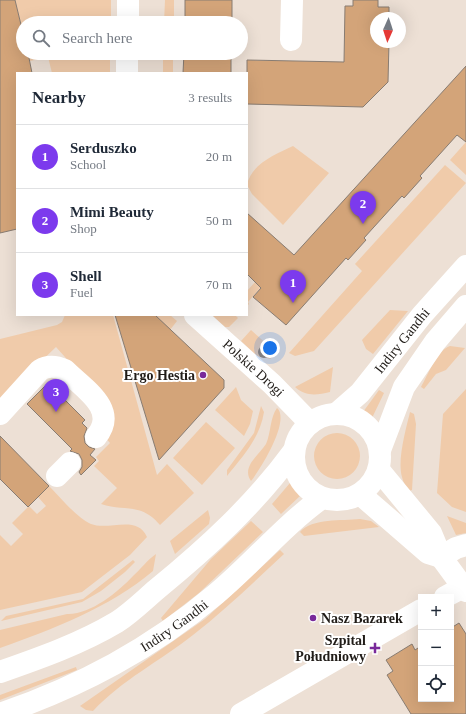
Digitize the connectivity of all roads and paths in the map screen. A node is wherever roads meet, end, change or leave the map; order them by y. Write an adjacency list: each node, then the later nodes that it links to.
1 (128, 0): 3 (street)
2 (292, 0): 4 (street)
3 (128, 16)
4 (291, 40)
5 (127, 60): 6 (street)
6 (127, 72)
7 (466, 266): 11 (street, Indiry Gandhi)
8 (466, 306): 15 (street, Indiry Gandhi)
9 (196, 316): 12 (street, Polskie Drogi)
10 (0, 414): 13 (street)
11 (336, 414): 12 (street); 15 (street)
12 (310, 423): 14 (street)
13 (96, 436)
14 (293, 452): 17 (street); 22 (street)
15 (379, 460): 16 (street); 19 (street)
16 (360, 494): 17 (street); 19 (street)
17 (322, 498): 23 (street, Indiry Gandhi)
18 (466, 545): 19 (street)
19 (441, 557): 20 (street)
20 (458, 592)
21 (418, 612): 24 (street)
22 (0, 672)
23 (0, 714)
24 (241, 714)

